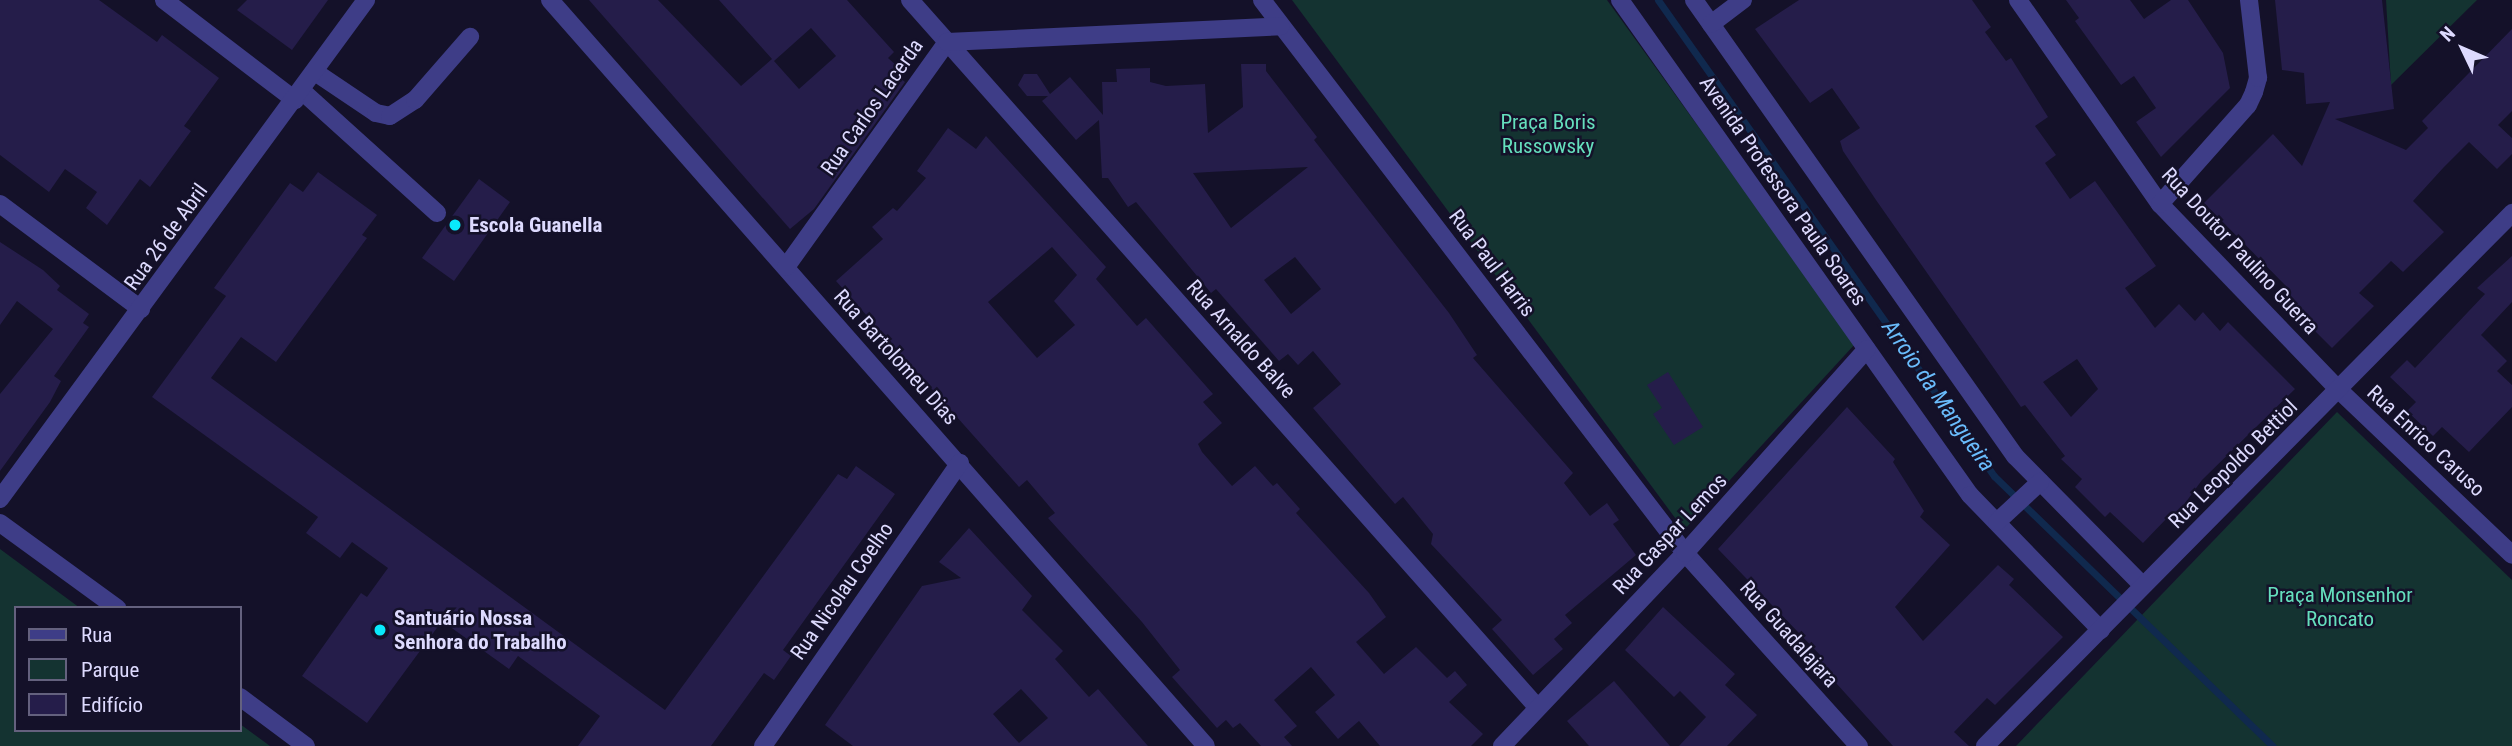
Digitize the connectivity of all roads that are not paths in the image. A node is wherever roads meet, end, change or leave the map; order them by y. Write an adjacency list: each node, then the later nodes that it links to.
1 (164, 0): 16 (street)
2 (366, 0): 15 (street, Rua 26 de Abril)
3 (550, 0): 21 (street, Rua Bartolomeu Dias)
4 (910, 0): 14 (street, Rua Arnaldo Balve)
5 (1262, 0): 12 (street, Rua Paul Harris)
6 (1620, 0): 23 (street, Avenida Professora Paula Soares)
7 (1694, 0): 11 (street, Avenida Professora Paula Soares)
8 (1744, 0): 11 (street)
9 (2018, 0): 18 (street, Rua Doutor Paulino Guerra)
10 (2249, 0): 18 (street)
11 (1711, 24): 26 (street, Avenida Professora Paula Soares)
12 (1281, 26): 14 (street, Rua Carlos Lacerda); 30 (street, Rua Paul Harris)
13 (470, 37): 15 (street)
14 (947, 42): 21 (street, Rua Carlos Lacerda); 36 (street, Rua Arnaldo Balve)
15 (315, 72): 16 (street, Rua 26 de Abril)
16 (298, 96): 20 (street); 22 (street, Rua 26 de Abril)
17 (0, 204): 22 (street)
18 (2160, 204): 24 (street, Rua Doutor Paulino Guerra)
19 (2512, 213): 24 (street, Rua Leopoldo Bettiol)
20 (437, 214)
21 (786, 267): 25 (street, Rua Bartolomeu Dias)
22 (141, 309): 27 (street, Rua 26 de Abril)
23 (1867, 349): 28 (street, Avenida Professora Paula Soares); 30 (street, Rua Gaspar Lemos)
24 (2339, 390): 31 (street, Rua Enrico Caruso); 32 (street, Rua Leopoldo Bettiol)
25 (960, 463): 38 (street, Rua Nicolau Coelho); 39 (street, Rua Bartolomeu Dias)
26 (2040, 482): 28 (street); 32 (street, Avenida Professora Paula Soares)
27 (0, 499)
28 (1997, 522): 34 (street, Avenida Professora Paula Soares)
29 (0, 523): 33 (street)
30 (1685, 553): 36 (street, Rua Gaspar Lemos); 41 (street, Rua Guadalajara)
31 (2512, 555)
32 (2143, 586): 34 (street, Rua Leopoldo Bettiol)
33 (114, 606)
34 (2101, 630): 42 (street, Rua Leopoldo Bettiol)
35 (242, 698): 37 (street)
36 (1538, 708): 40 (street, Rua Gaspar Lemos)
37 (306, 746)
38 (762, 746)
39 (1206, 746)
40 (1502, 746)
41 (1859, 746)
42 (1985, 746)

